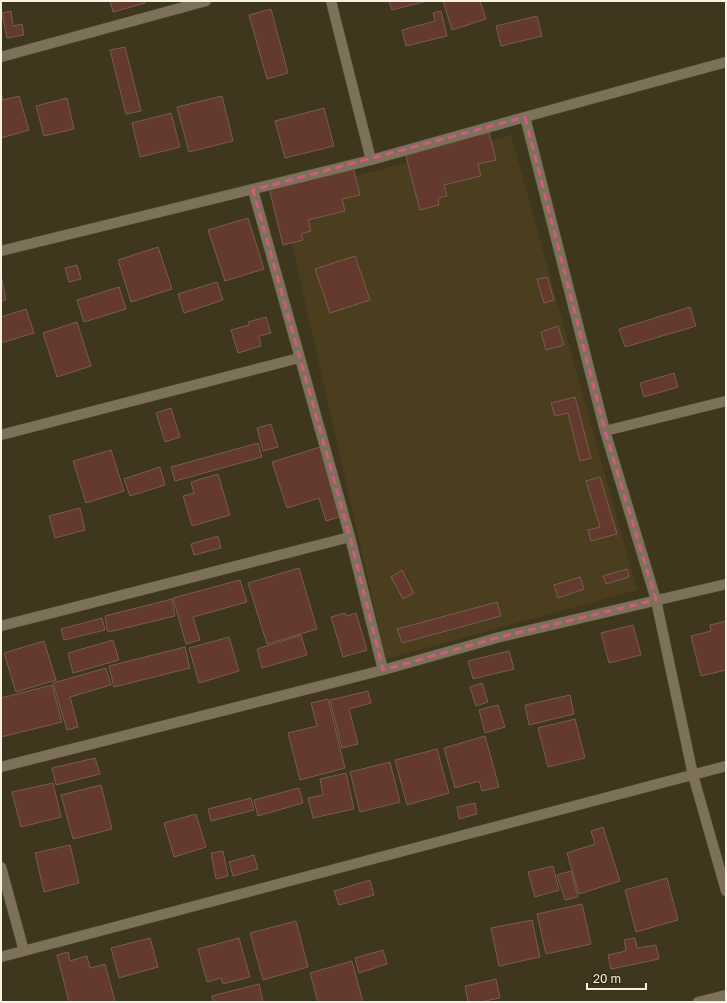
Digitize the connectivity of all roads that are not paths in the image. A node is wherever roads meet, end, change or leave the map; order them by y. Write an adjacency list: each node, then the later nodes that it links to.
1 (206, 1): 3 (street)
2 (331, 1): 6 (street)
3 (1, 58)
4 (726, 62): 5 (street)
5 (525, 117): 6 (street); 11 (street)
6 (372, 160): 7 (street)
7 (253, 190): 8 (street); 9 (street)
8 (1, 251)
9 (299, 358): 12 (street); 13 (street)
10 (726, 401): 11 (street)
11 (605, 431): 15 (street)
12 (1, 435)
13 (350, 537): 16 (street); 17 (street)
14 (726, 584): 15 (street)
15 (656, 600): 17 (street); 20 (street)
16 (1, 626)
17 (383, 670): 19 (street)
18 (726, 766): 20 (street)
19 (1, 767)
20 (693, 775): 22 (street); 23 (street)
21 (1, 867): 23 (street)
22 (726, 891)
23 (24, 951): 24 (street)
24 (1, 957)
25 (726, 995): 26 (street)
26 (698, 1002)

